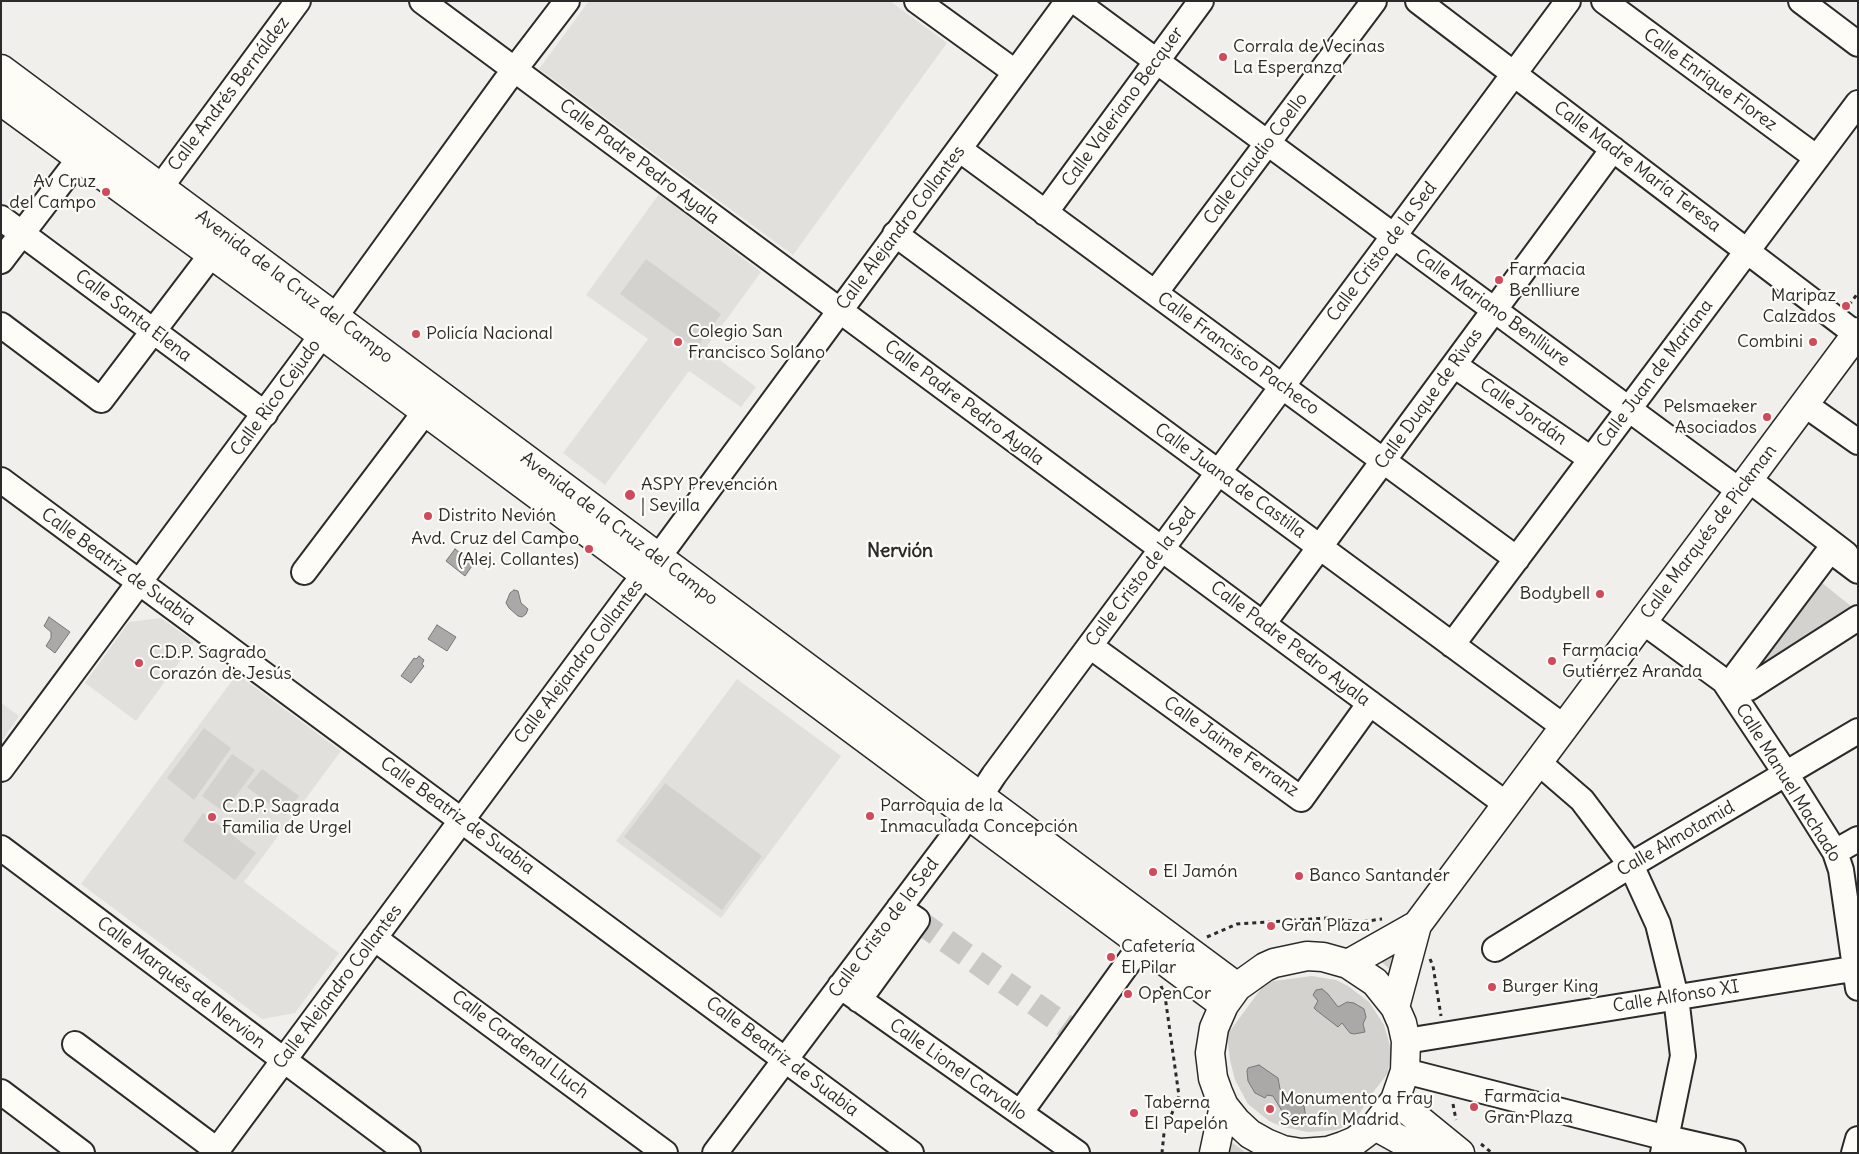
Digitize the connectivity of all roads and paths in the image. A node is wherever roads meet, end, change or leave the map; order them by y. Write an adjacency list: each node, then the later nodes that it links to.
1 (298, 1): 26 (street, Calle Andrés Bernáldez)
2 (422, 1): 16 (street, Calle Padre Pedro Ayala)
3 (567, 1): 16 (street, Calle Rico Cejudo)
4 (917, 1): 17 (street)
5 (1068, 1): 17 (street, Calle Alejandro Collantes)
6 (1076, 1): 14 (street, Calle Mariano Benlliure)
7 (1201, 1): 14 (street, Calle Valeriano Becquer)
8 (1374, 1): 21 (street, Calle Claudio Coello)
9 (1418, 1): 18 (street, Calle Madre María Teresa)
10 (1568, 1): 18 (street, Calle Cristo de la Sed)
11 (1604, 1): 24 (street, Calle Enrique Florez)
12 (1801, 1): 13 (street)
13 (1858, 44)
14 (1157, 61): 21 (street, Calle Mariano Benlliure); 27 (street, Calle Valeriano Becquer)
15 (1, 69): 26 (main road, Avenida de la Cruz del Campo)
16 (514, 69): 36 (street, Calle Padre Pedro Ayala); 39 (street, Calle Rico Cejudo)
17 (1016, 72): 22 (street, Calle Alejandro Collantes)
18 (1514, 74): 23 (street, Calle Madre María Teresa); 31 (street, Calle Cristo de la Sed)
19 (1, 101): 25 (main road, Avenida de la Cruz del Campo)
20 (1858, 103): 24 (street, Calle Juan de Mariana)
21 (1268, 143): 31 (street, Calle Mariano Benlliure); 35 (street, Calle Claudio Coello)
22 (959, 149): 27 (street, Calle Francisco Pacheco); 30 (street, Calle Alejandro Collantes)
23 (1613, 149): 32 (street, Calle Madre María Teresa); 37 (street, Calle Duque de Rivas)
24 (1817, 158): 32 (street, Calle Juan de Mariana)
25 (79, 159): 29 (street); 33 (main road, Avenida de la Cruz del Campo)
26 (160, 188): 39 (main road, Avenida de la Cruz del Campo)
27 (1045, 213): 35 (street, Calle Francisco Pacheco)
28 (1, 218): 29 (street, Calle Santa Elena)
29 (22, 234): 34 (street); 40 (street, Calle Santa Elena)
30 (896, 234): 36 (street, Calle Alejandro Collantes); 51 (street, Calle Juana de Castilla)
31 (1394, 236): 37 (street, Calle Mariano Benlliure); 43 (street, Calle Cristo de la Sed)
32 (1747, 251): 41 (street, Calle Madre María Teresa); 45 (street, Calle Juan de Mariana)
33 (211, 255): 39 (main road, Avenida de la Cruz del Campo); 40 (street)
34 (1, 261)
35 (1155, 294): 43 (street, Calle Francisco Pacheco)
36 (839, 310): 56 (street, Calle Padre Pedro Ayala); 59 (street, Calle Alejandro Collantes)
37 (1494, 310): 42 (street, Calle Duque de Rivas); 45 (street, Calle Mariano Benlliure)
38 (1, 325): 40 (street)
39 (328, 326): 46 (main road, Avenida de la Cruz del Campo); 47 (street, Calle Rico Cejudo); 59 (main road, Avenida de la Cruz del Campo)
40 (154, 331): 47 (street, Calle Santa Elena)
41 (1857, 333): 44 (main road, Calle Marqués de Pickman)
42 (1454, 365): 49 (street, Calle Jordán); 50 (street, Calle Duque de Rivas)
43 (1282, 387): 50 (street, Calle Francisco Pacheco); 51 (street, Calle Cristo de la Sed)
44 (1804, 404): 48 (street); 53 (main road, Calle Marqués de Pickman)
45 (1629, 409): 49 (street, Calle Juan de Mariana); 53 (street, Calle Mariano Benlliure)
46 (425, 412): 59 (main road, Avenida de la Cruz del Campo); 61 (street)
47 (264, 414): 62 (street, Calle Rico Cejudo)
48 (1858, 442)
49 (1591, 459): 57 (street, Calle Juan de Mariana)
50 (1384, 461): 55 (street, Calle Duque de Rivas); 57 (street, Calle Francisco Pacheco)
51 (1219, 472): 55 (street, Calle Juana de Castilla); 56 (street, Calle Cristo de la Sed)
52 (1, 480): 62 (street, Calle Beatriz de Suabia)
53 (1744, 485): 54 (street, Calle Mariano Benlliure); 64 (main road, Calle Marqués de Pickman)
54 (1829, 541): 58 (street, Calle Mariano Benlliure); 69 (street)
55 (1320, 547): 65 (street, Calle Duque de Rivas); 67 (street, Calle Juana de Castilla)
56 (1162, 549): 65 (street, Calle Padre Pedro Ayala); 68 (street, Calle Cristo de la Sed)
57 (1517, 559): 67 (street, Calle Juan de Mariana)
58 (1858, 563)
59 (651, 566): 78 (main road, Avenida de la Cruz del Campo); 79 (street, Calle Alejandro Collantes)
60 (1858, 571): 63 (street)
61 (304, 572)
62 (140, 582): 75 (street, Calle Rico Cejudo); 79 (street, Calle Beatriz de Suabia)
63 (1858, 618)
64 (1642, 621): 69 (street, Calle Manuel Machado); 72 (main road, Calle Marqués de Pickman)
65 (1263, 624): 71 (street, Calle Padre Pedro Ayala)
66 (1858, 625): 70 (street)
67 (1452, 644): 72 (street, Calle Juana de Castilla)
68 (1090, 646): 71 (street, Calle Jaime Ferranz); 78 (street, Calle Cristo de la Sed)
69 (1724, 681): 70 (street, Calle Manuel Machado)
70 (1738, 702): 76 (street, Calle Manuel Machado)
71 (1370, 703): 77 (street, Calle Padre Pedro Ayala)
72 (1564, 727): 74 (main road, Calle Marqués de Pickman)
73 (1858, 732): 76 (street, Calle Almotamid)
74 (1538, 762): 77 (main road, Calle Marqués de Pickman); 83 (street)
75 (1, 769)
76 (1786, 774): 82 (street, Calle Manuel Machado); 83 (street, Calle Almotamid)
77 (1506, 804): 85 (main road, Calle Marqués de Pickman)
78 (973, 806): 94 (street, Calle Cristo de la Sed); 95 (main road, Avenida de la Cruz del Campo)
79 (462, 820): 86 (street, Calle Alejandro Collantes); 101 (street, Calle Beatriz de Suabia)
80 (1858, 840): 82 (street)
81 (1, 848): 102 (street, Calle Marqués de Nervion)
82 (1844, 863): 92 (street, Calle Manuel Machado)
83 (1631, 865): 88 (street, Calle Almotamid); 96 (street)
84 (1386, 918): 87 (path)
85 (1417, 926): 91 (main road); 97 (main road)
86 (374, 938): 102 (street, Calle Alejandro Collantes); 114 (street, Calle Cardenal Lluch)
87 (1202, 939)
88 (1495, 949)
89 (1427, 953): 98 (path)
90 (1131, 959): 107 (street)
91 (1348, 964): 95 (main road); 97 (main road)
92 (1857, 975): 96 (street, Calle Alfonso XI)
93 (1159, 979): 118 (path)
94 (849, 993): 101 (street, Calle Cristo de la Sed); 107 (street, Calle Lionel Carvallo)
95 (1231, 996): 106 (main road)
96 (1676, 996): 99 (street, Calle Alfonso XI); 110 (street)
97 (1394, 1007): 99 (main road)
98 (1441, 1018)
99 (1406, 1041): 103 (main road)
100 (75, 1044): 111 (street)
101 (785, 1059): 115 (street, Calle Cristo de la Sed); 116 (street, Calle Beatriz de Suabia)
102 (284, 1060): 111 (street, Calle Alejandro Collantes); 113 (street, Calle Marqués de Nervion)
103 (1405, 1071): 105 (main road); 110 (street)
104 (1, 1092): 112 (street)
105 (1395, 1100): 108 (main road); 122 (main road)
106 (1224, 1106): 119 (main road); 120 (main road)
107 (1020, 1114): 117 (street, Calle Lionel Carvallo)
108 (1375, 1126): 120 (main road); 121 (main road)
109 (1858, 1139): 124 (street)
110 (1665, 1146): 123 (street)
111 (216, 1151)
112 (82, 1153)
113 (408, 1153)
114 (665, 1153)
115 (715, 1153)
116 (911, 1153)
117 (1077, 1153)
118 (1162, 1153)
119 (1214, 1153)
120 (1302, 1153)
121 (1424, 1153)
122 (1460, 1153)
123 (1733, 1153)
124 (1854, 1153)

